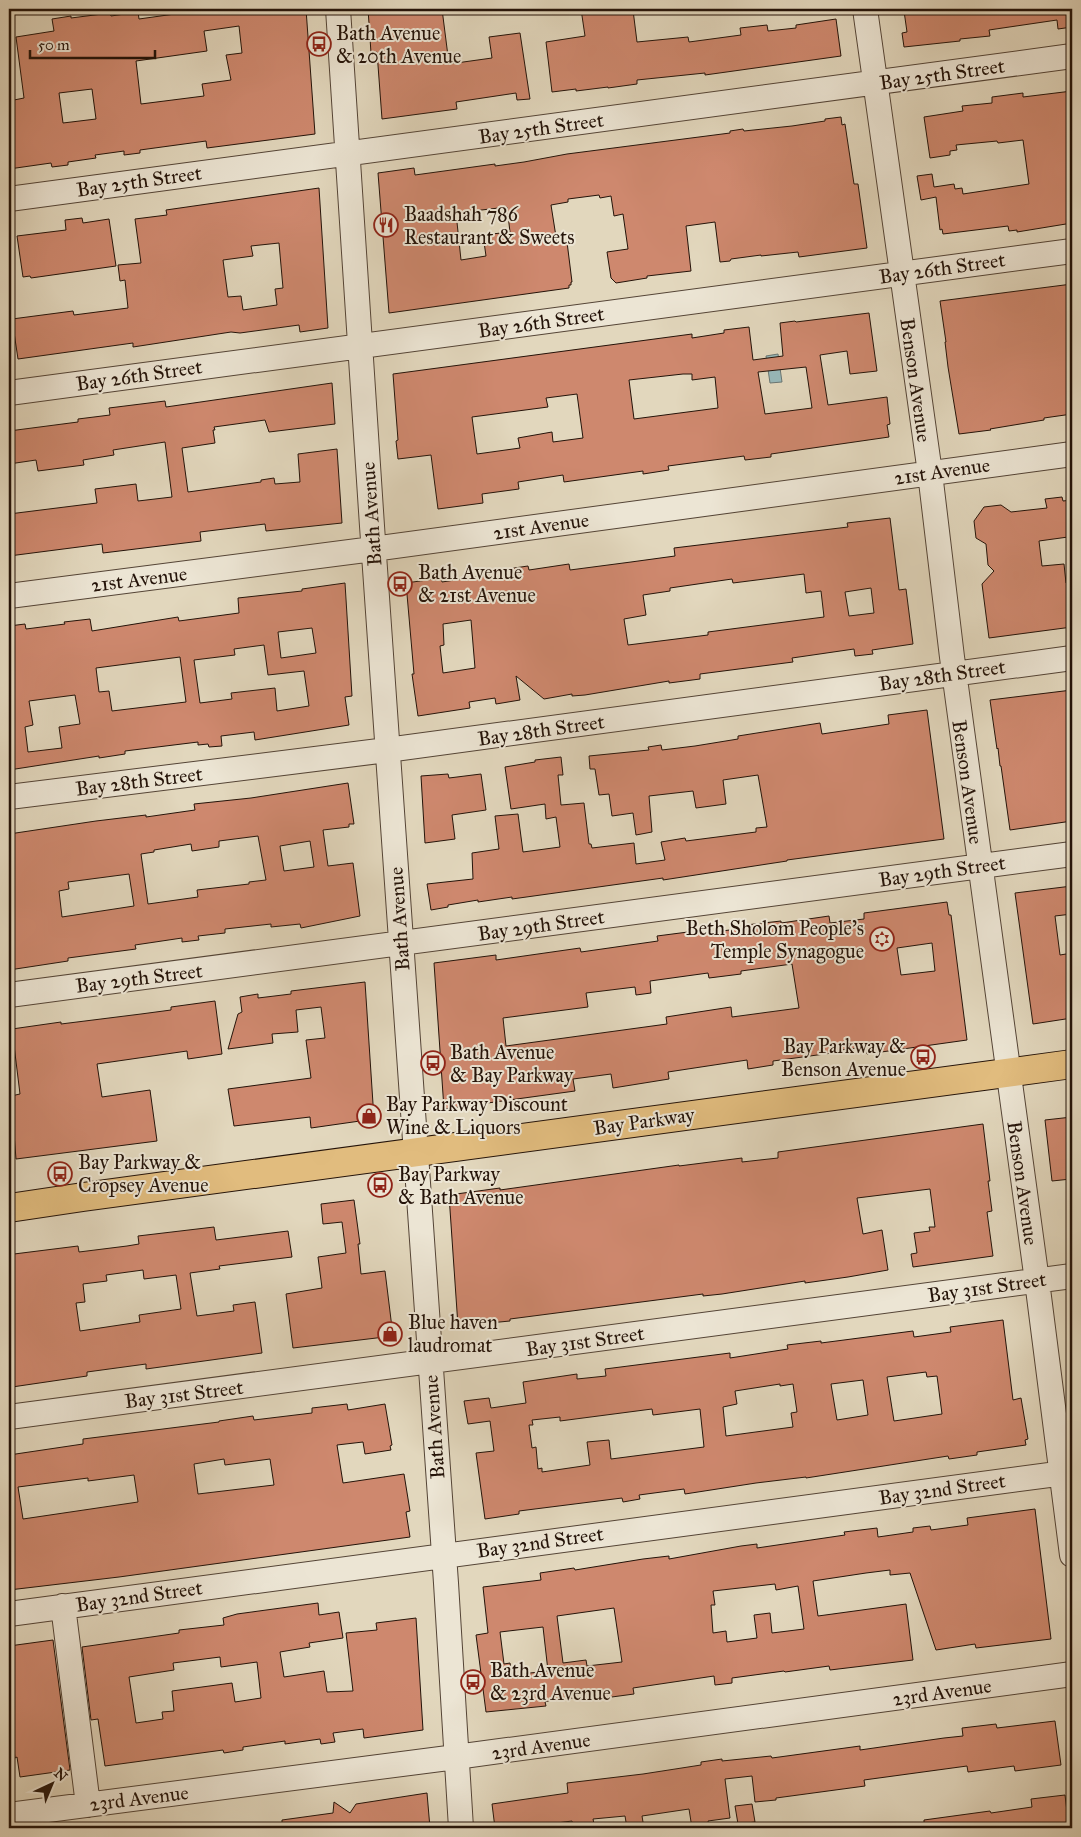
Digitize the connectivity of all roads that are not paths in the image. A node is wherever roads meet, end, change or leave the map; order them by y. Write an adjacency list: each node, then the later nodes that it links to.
1 (338, 9): 5 (street, Bath Avenue)
2 (866, 9): 4 (street, Benson Avenue)
3 (1072, 56): 4 (street, Bay 25th Street)
4 (875, 83): 5 (street, Bay 25th Street); 8 (street, Benson Avenue)
5 (346, 153): 6 (street, Bay 25th Street); 9 (street, Bath Avenue)
6 (9, 199)
7 (1072, 251): 8 (street, Bay 26th Street)
8 (901, 274): 9 (street, Bay 26th Street); 12 (street, Benson Avenue)
9 (359, 346): 10 (street, Bay 26th Street); 13 (street, Bath Avenue)
10 (9, 393)
11 (1072, 454): 12 (street, 21st Avenue)
12 (930, 473): 13 (street, 21st Avenue); 16 (street, Benson Avenue)
13 (373, 549): 14 (street, 21st Avenue); 17 (street, Bath Avenue)
14 (9, 596)
15 (1072, 658): 16 (street, Bay 28th Street)
16 (954, 674): 17 (street, Bay 28th Street); 20 (street, Benson Avenue)
17 (387, 750): 18 (street, Bay 28th Street); 21 (street, Bath Avenue)
18 (9, 797)
19 (1072, 854): 20 (street, Bay 29th Street)
20 (980, 866): 21 (street, Bay 29th Street); 24 (street, Benson Avenue)
21 (401, 944): 22 (street, Bay 29th Street); 25 (street, Bath Avenue)
22 (9, 995)
23 (1072, 1064): 24 (main road, Bay Parkway)
24 (1008, 1073): 25 (main road, Bay Parkway); 28 (street, Benson Avenue)
25 (416, 1152): 26 (main road, Bay Parkway); 29 (street, Bath Avenue)
26 (9, 1208)
27 (1072, 1276): 28 (street, Bay 31st Street)
28 (1037, 1281): 29 (street, Bay 31st Street); 31 (street, Benson Avenue)
29 (429, 1362): 30 (street, Bay 31st Street); 32 (street, Bath Avenue)
30 (9, 1417)
31 (1066, 1472): 32 (street, Bay 32nd Street); 33 (street, Benson Avenue)
32 (443, 1555): 34 (street, Bay 32nd Street); 37 (street, Bath Avenue)
33 (1072, 1555)
34 (63, 1606): 35 (street, Bay 32nd Street); 38 (street)
35 (9, 1614)
36 (1072, 1674): 37 (street, 23rd Avenue)
37 (456, 1758): 38 (street, 23rd Avenue); 40 (street, Bath Avenue)
38 (88, 1805): 39 (street, 23rd Avenue)
39 (9, 1815)
40 (461, 1828)

